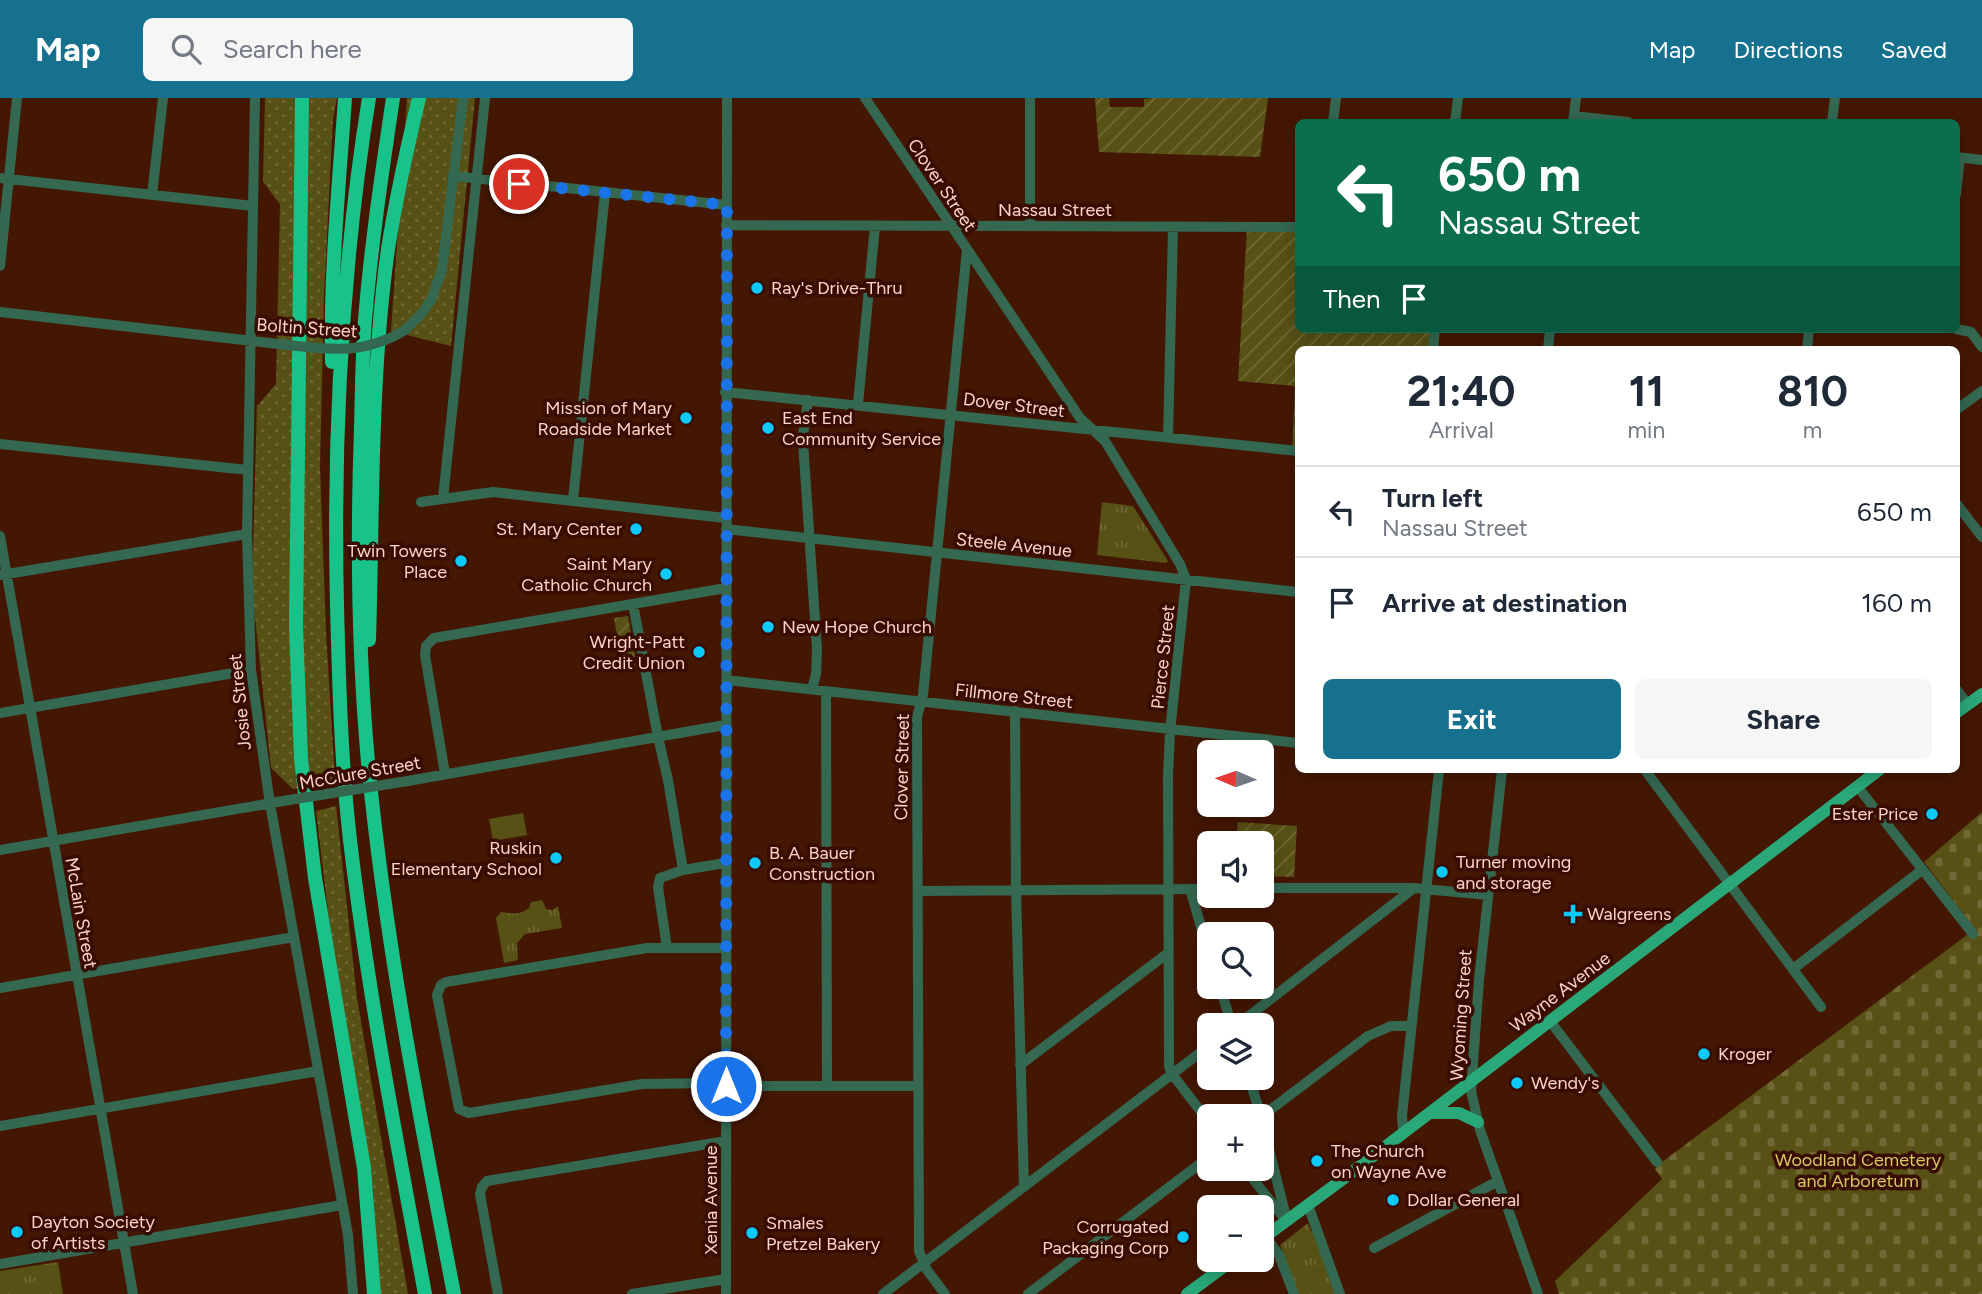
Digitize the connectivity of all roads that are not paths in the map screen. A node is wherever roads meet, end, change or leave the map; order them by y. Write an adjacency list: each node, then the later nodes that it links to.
1 (17, 98): 25 (street)
2 (163, 98): 28 (street)
3 (255, 98): 30 (street, Josie Street)
4 (302, 98): 160 (highway)
5 (345, 98): 54 (highway)
6 (369, 98): 54 (highway)
7 (394, 98): 87 (highway)
8 (419, 98): 87 (highway)
9 (463, 98): 24 (street, Boltin Street)
10 (485, 98): 26 (street)
11 (727, 98): 29 (street, Xenia Avenue)
12 (865, 98): 33 (street, Clover Street)
13 (1030, 98): 34 (street)
14 (1336, 98): 18 (street)
15 (1458, 98): 19 (street)
16 (1576, 98): 20 (street)
17 (1835, 98): 21 (street)
18 (1333, 119)
19 (1455, 119)
20 (1574, 119)
21 (1832, 119)
22 (1960, 157): 23 (street)
23 (1982, 160)
24 (453, 176): 26 (street); 41 (street, Boltin Street, bridge)
25 (4, 178): 28 (street); 38 (street)
26 (476, 179): 27 (street); 55 (street)
27 (605, 193): 29 (street); 56 (street)
28 (152, 195): 30 (street)
29 (727, 205): 31 (street, Xenia Avenue)
30 (253, 206): 41 (street, Josie Street)
31 (726, 225): 32 (street, Nassau Street); 43 (street, Xenia Avenue)
32 (875, 226): 33 (street, Nassau Street); 46 (street)
33 (951, 226): 34 (street, Nassau Street); 37 (street, Clover Street)
34 (1030, 226): 35 (street, Nassau Street)
35 (1173, 227): 36 (street, Nassau Street); 50 (street)
36 (1295, 228)
37 (967, 249): 48 (street, Clover Street); 49 (street)
38 (0, 266)
39 (0, 312): 41 (street, Boltin Street)
40 (1960, 330): 42 (street)
41 (251, 340): 53 (street, Josie Street)
42 (1982, 347)
43 (725, 391): 45 (street, Dover Street); 59 (street, Xenia Avenue)
44 (1982, 391): 47 (street)
45 (808, 400): 46 (street, Dover Street); 64 (street)
46 (858, 404): 48 (street, Dover Street)
47 (1960, 407)
48 (951, 414): 49 (street, Dover Street); 65 (street, Clover Street)
49 (1093, 430): 50 (street, Dover Street); 67 (street)
50 (1168, 437): 52 (street, Dover Street)
51 (0, 444): 53 (street)
52 (1295, 451)
53 (248, 470): 61 (street, Josie Street)
54 (335, 481): 161 (highway)
55 (443, 498): 56 (street); 57 (street)
56 (573, 500): 59 (street)
57 (421, 502)
58 (1960, 508): 63 (street)
59 (725, 518): 60 (street, Xenia Avenue)
60 (726, 530): 64 (street, Steele Avenue); 68 (street, Xenia Avenue)
61 (247, 534): 66 (street); 71 (street, Josie Street)
62 (0, 536): 66 (street, McLain Street)
63 (1982, 537)
64 (808, 538): 65 (street, Steele Avenue); 73 (street)
65 (938, 552): 67 (street, Steele Avenue); 77 (street, Clover Street)
66 (3, 575): 79 (street, McLain Street)
67 (1186, 579): 69 (street, Steele Avenue); 84 (street, Pierce Street)
68 (726, 588): 70 (street); 72 (street, Xenia Avenue)
69 (1295, 592)
70 (633, 604): 85 (street); 92 (street)
71 (251, 670): 79 (street); 94 (street, Josie Street)
72 (726, 680): 73 (street, Fillmore Street); 83 (street, Xenia Avenue)
73 (812, 689): 74 (street, Fillmore Street)
74 (826, 691): 77 (street, Fillmore Street); 128 (street)
75 (1982, 694): 78 (main road)
76 (1960, 695): 78 (street)
77 (919, 701): 81 (street, Fillmore Street); 108 (street, Clover Street)
78 (1968, 704): 80 (main road)
79 (30, 708): 82 (street); 95 (street, McLain Street)
80 (1960, 710)
81 (1014, 711): 84 (street, Fillmore Street); 106 (street)
82 (0, 713)
83 (725, 726): 85 (street, McClure Street); 97 (street, Xenia Avenue)
84 (1171, 729): 86 (street, Fillmore Street); 107 (street, Pierce Street)
85 (658, 737): 92 (street, McClure Street); 98 (street)
86 (1295, 743)
87 (368, 761): 156 (highway)
88 (1439, 773): 105 (street)
89 (1502, 773): 109 (street, Wyoming Street)
90 (1647, 773): 100 (street)
91 (1875, 773): 93 (main road, Wayne Avenue)
92 (445, 774): 94 (street, McClure Street, bridge)
93 (1857, 786): 99 (street); 100 (main road, Wayne Avenue)
94 (270, 804): 95 (street, McClure Street); 112 (street, Josie Street)
95 (53, 841): 96 (street, McClure Street); 117 (street, McLain Street)
96 (0, 850)
97 (725, 863): 98 (street); 114 (street, Xenia Avenue)
98 (682, 870): 113 (street)
99 (1922, 870): 111 (street); 116 (street)
100 (1730, 884): 116 (street); 121 (main road, Wayne Avenue)
101 (1274, 888): 102 (street)
102 (1414, 888): 105 (street); 120 (street)
103 (1191, 889): 104 (street); 107 (street); 110 (street)
104 (1197, 889)
105 (1426, 889): 109 (street); 122 (street)
106 (1016, 890): 107 (street); 108 (street); 124 (street)
107 (1169, 890): 115 (street, Pierce Street)
108 (918, 891): 130 (street, Clover Street)
109 (1488, 895): 127 (street, Wyoming Street)
110 (1200, 922)
111 (1973, 934)
112 (294, 937): 117 (street); 125 (street, Josie Street)
113 (667, 948): 114 (street); 129 (street)
114 (726, 948): 129 (street, Xenia Avenue)
115 (1168, 953): 124 (street); 126 (street, Pierce Street)
116 (1793, 969): 119 (street)
117 (76, 975): 118 (street); 133 (street, McLain Street)
118 (0, 988)
119 (1821, 1007)
120 (1251, 1013)
121 (1550, 1021): 127 (main road, Wayne Avenue); 139 (street)
122 (1411, 1026): 132 (street); 137 (street)
123 (1197, 1055): 126 (street)
124 (1020, 1065): 144 (street)
125 (318, 1072): 133 (street); 145 (street, Josie Street)
126 (1172, 1074): 131 (street); 144 (street)
127 (1471, 1081): 134 (main road, Wayne Avenue); 135 (street, Wyoming Street)
128 (827, 1085): 129 (street); 130 (street)
129 (726, 1086): 138 (street, Xenia Avenue)
130 (918, 1086): 153 (street, Clover Street)
131 (1197, 1106)
132 (1274, 1108)
133 (100, 1109): 136 (street); 149 (street, McLain Street)
134 (1429, 1113): 135 (main road); 137 (main road, Wayne Avenue)
135 (1478, 1122): 143 (street, Wyoming Street)
136 (0, 1126)
137 (1408, 1130): 146 (main road, Wayne Avenue)
138 (726, 1141): 155 (street, Xenia Avenue); 162 (street)
139 (1657, 1162)
140 (1197, 1166): 167 (street)
141 (1274, 1170): 147 (street)
142 (1255, 1181): 147 (street)
143 (1498, 1181): 150 (street); 170 (street, Wyoming Street)
144 (1024, 1187): 153 (street)
145 (342, 1205): 149 (street); 159 (street, Josie Street)
146 (1308, 1205): 147 (main road, Wayne Avenue); 169 (street)
147 (1287, 1221): 148 (main road, Wayne Avenue)
148 (1274, 1231)
149 (124, 1243): 152 (street); 158 (street, McLain Street)
150 (1374, 1248)
151 (1274, 1249): 168 (street)
152 (0, 1264)
153 (924, 1264): 165 (street); 166 (street, Clover Street)
154 (1218, 1272): 157 (main road)
155 (726, 1279): 163 (street); 164 (street, Xenia Avenue)
156 (454, 1289)
157 (1192, 1292)
158 (133, 1294)
159 (353, 1294)
160 (374, 1294)
161 (425, 1294)
162 (498, 1294)
163 (632, 1294)
164 (726, 1294)
165 (883, 1294)
166 (946, 1294)
167 (1028, 1294)
168 (1294, 1294)
169 (1340, 1294)
170 (1538, 1294)

